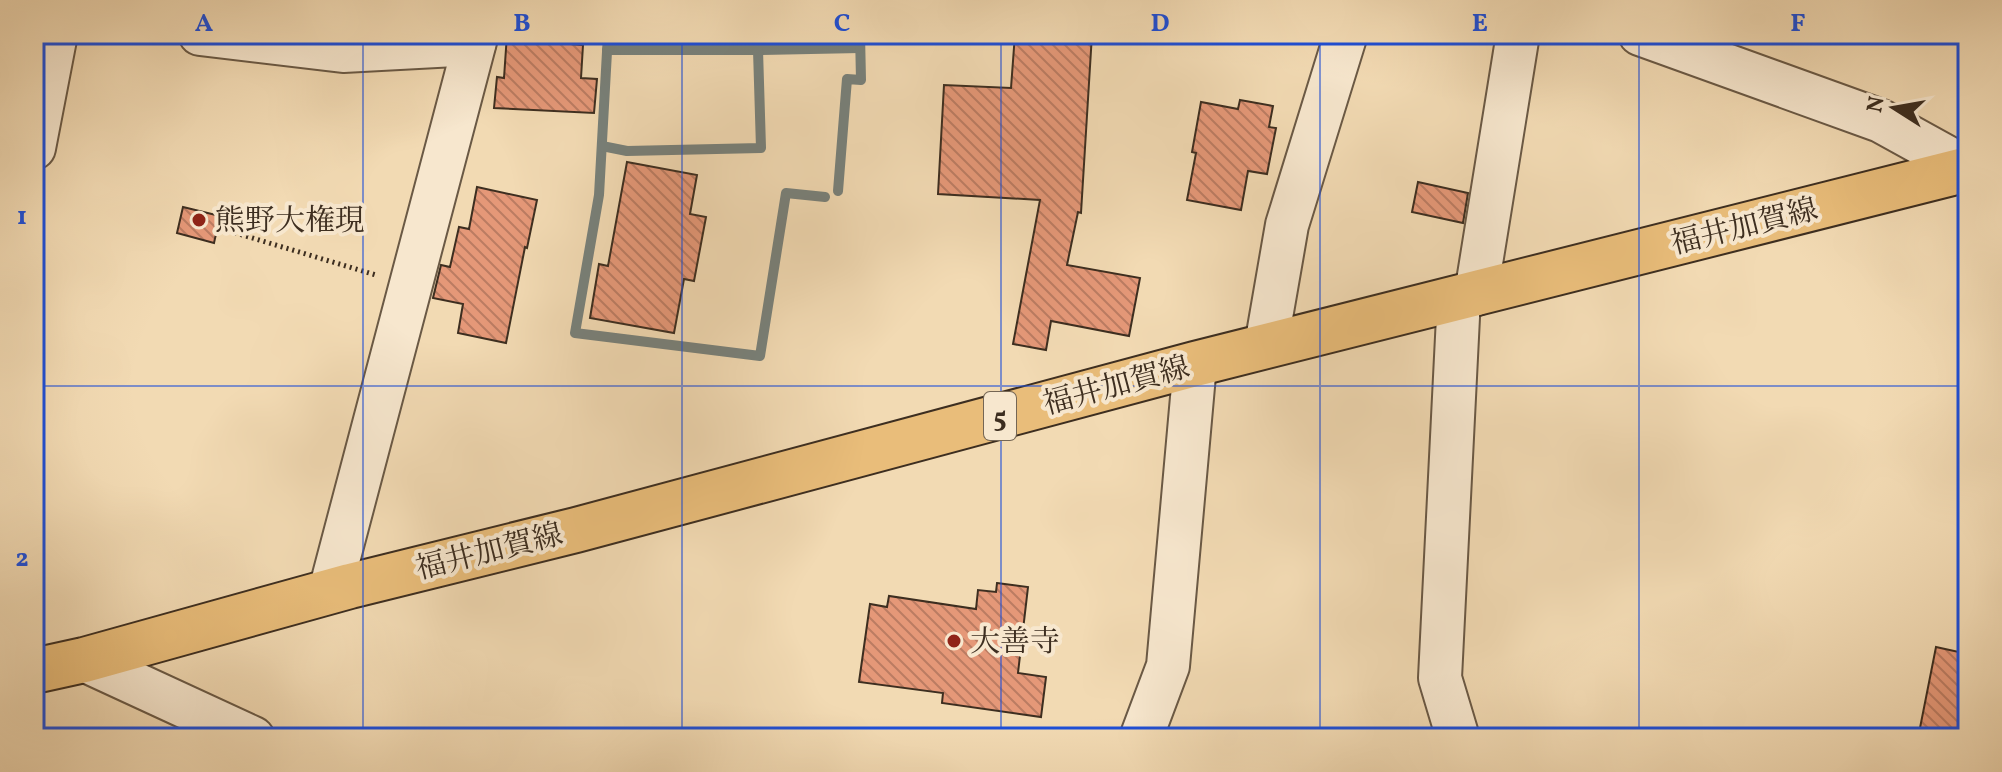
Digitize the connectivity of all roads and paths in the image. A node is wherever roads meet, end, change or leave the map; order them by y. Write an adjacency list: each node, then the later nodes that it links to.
1 (56, 34): 7 (street)
2 (200, 34): 6 (street)
3 (1346, 34): 12 (street)
4 (1518, 34): 11 (street)
5 (1640, 34): 8 (street)
6 (476, 39): 10 (street)
7 (34, 148)
8 (1968, 169): 11 (main road, 福井加賀線 / 5)
9 (229, 231): 10 (path)
10 (411, 285): 14 (street)
11 (1467, 296): 12 (main road, 福井加賀線 / 5); 19 (street)
12 (1266, 346): 13 (main road, 福井加賀線 / 5)
13 (1195, 364): 14 (main road, 福井加賀線 / 5); 18 (street)
14 (330, 591): 15 (main road, 福井加賀線 / 5)
15 (84, 660): 16 (main road, 福井加賀線 / 5); 17 (street)
16 (34, 671)
17 (253, 738)
18 (1141, 738)
19 (1458, 738)

